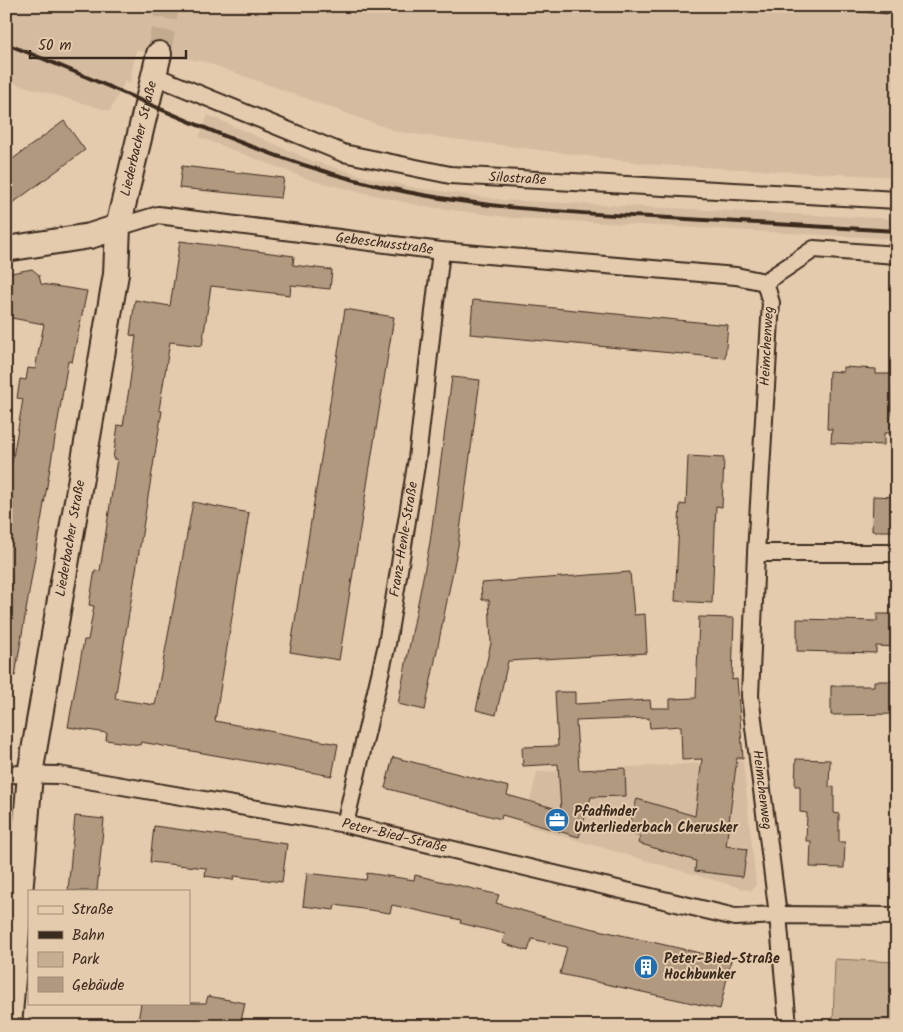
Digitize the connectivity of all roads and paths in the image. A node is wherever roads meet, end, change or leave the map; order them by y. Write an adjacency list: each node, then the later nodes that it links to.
1 (157, 65): 2 (street, Silostraße); 3 (street, Liederbacher Straße)
2 (897, 200)
3 (118, 227): 4 (street, Gebeschusstraße); 5 (street, Gebeschusstraße); 11 (street, Liederbacher Straße)
4 (6, 249)
5 (441, 251): 7 (street, Gebeschusstraße); 12 (street, Franz-Henle-Straße)
6 (897, 255): 7 (street)
7 (765, 282): 8 (street, Heimchenweg)
8 (756, 553): 9 (street); 13 (street, Heimchenweg)
9 (897, 553)
10 (6, 774): 11 (street, Peter-Bied-Straße)
11 (30, 774): 12 (street, Peter-Bied-Straße); 15 (street, Liederbacher Straße)
12 (345, 824): 13 (street, Peter-Bied-Straße)
13 (778, 914): 14 (street, Peter-Bied-Straße); 16 (street, Heimchenweg)
14 (897, 916)
15 (9, 1026)
16 (788, 1026)

